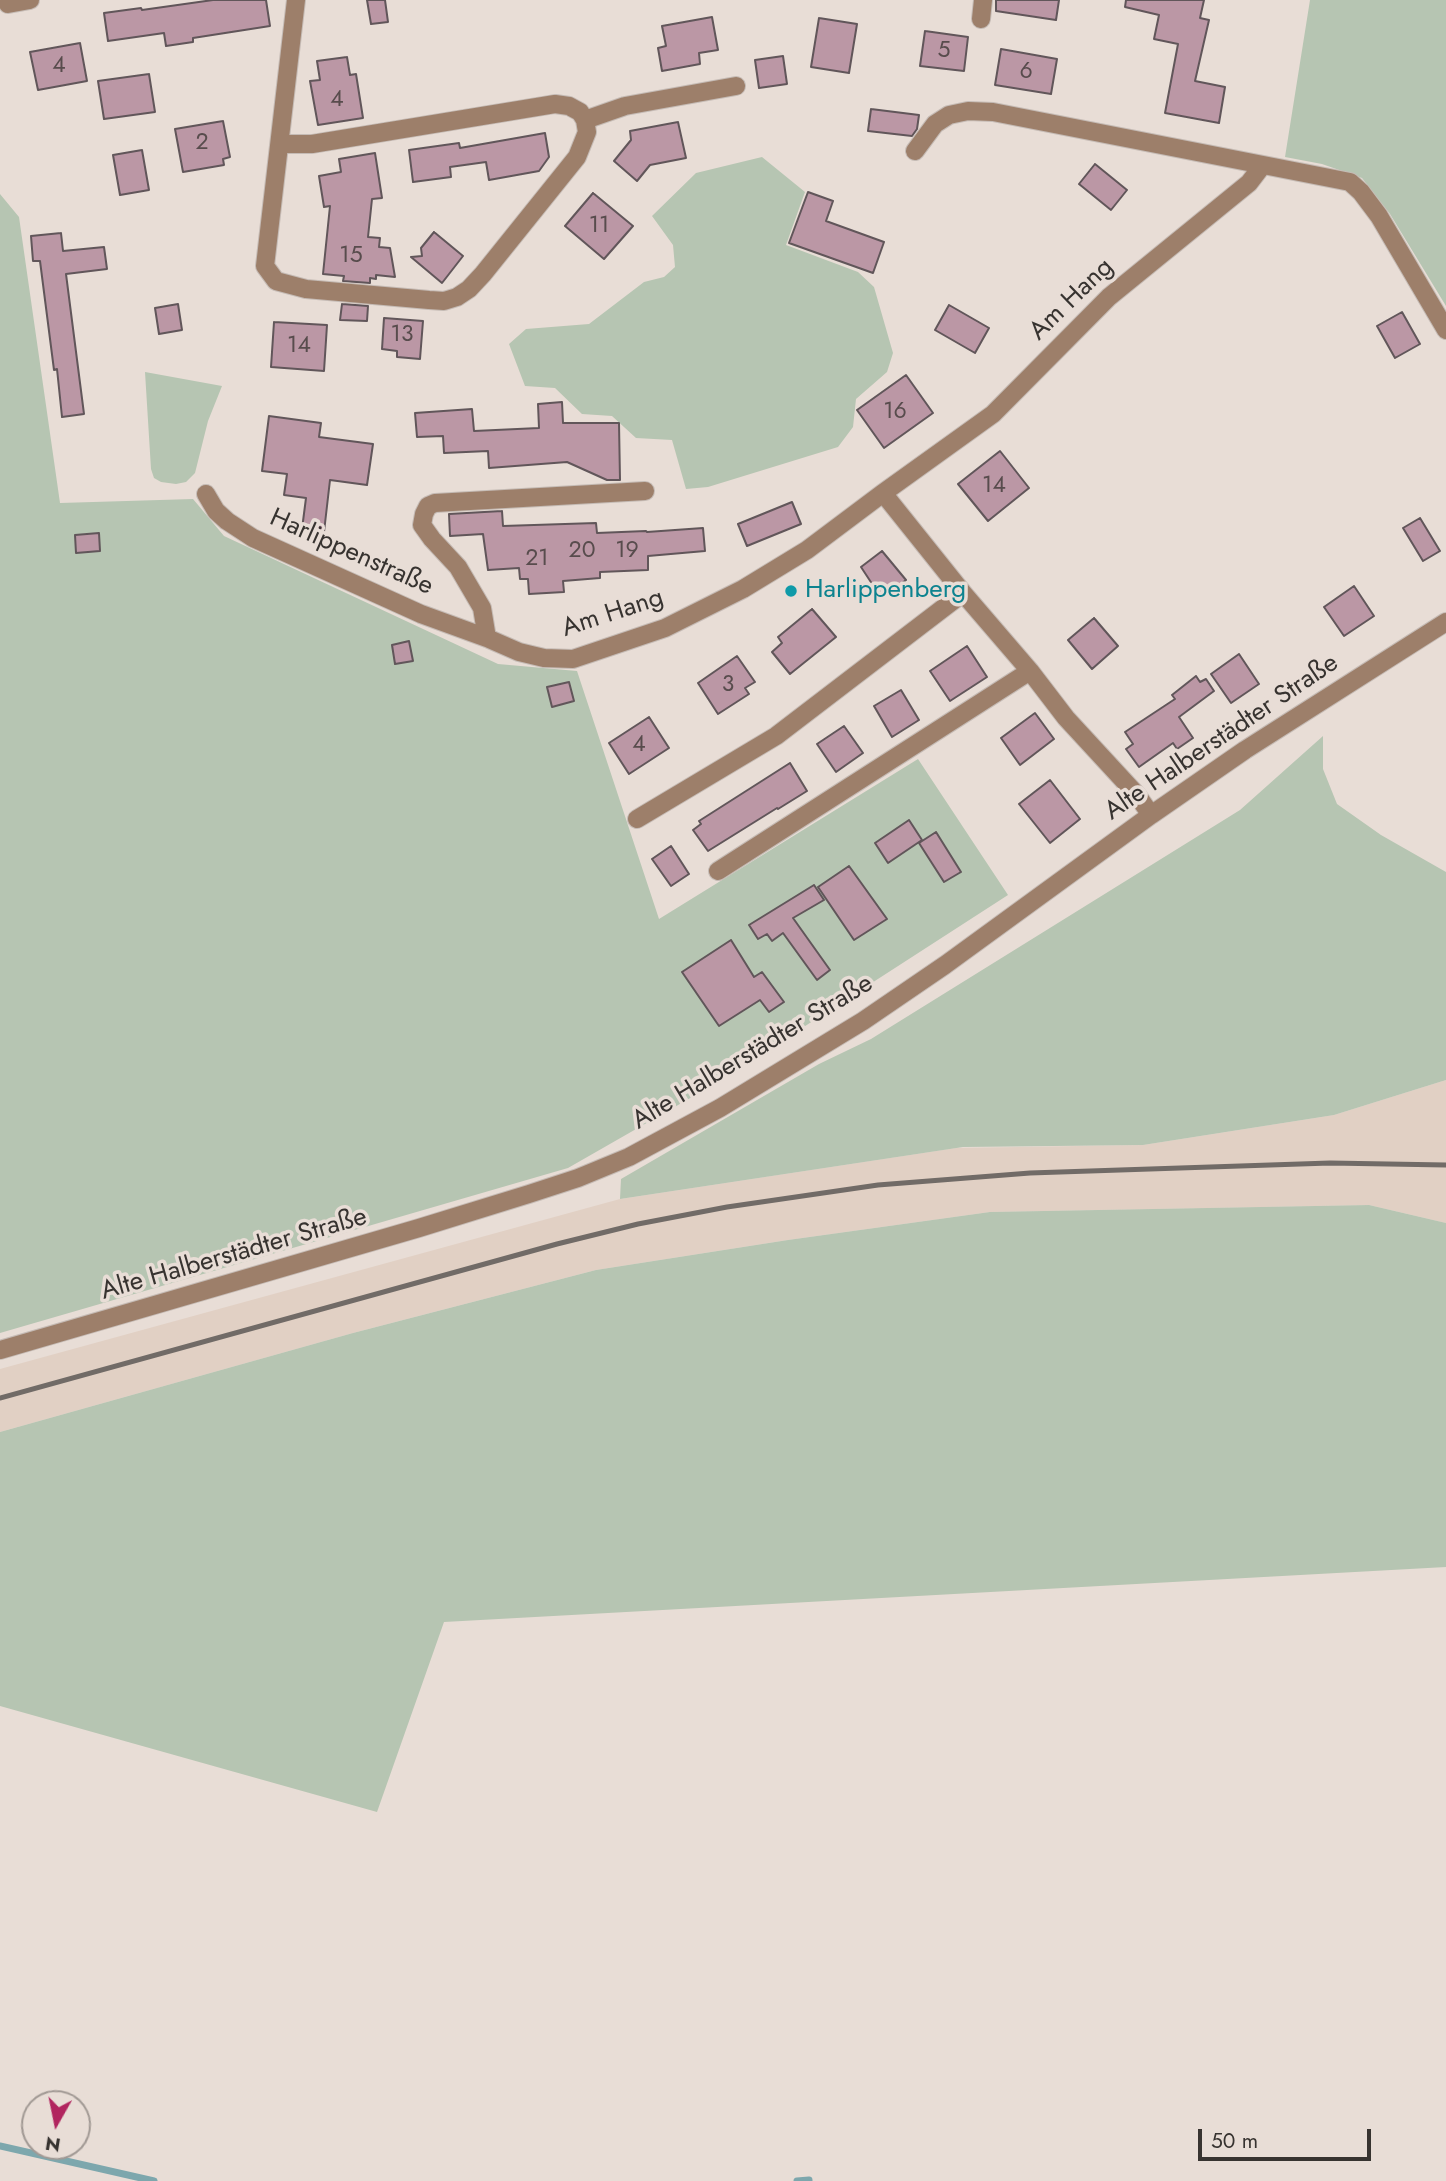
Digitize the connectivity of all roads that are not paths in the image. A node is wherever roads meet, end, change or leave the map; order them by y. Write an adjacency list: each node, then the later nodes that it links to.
1 (30, 0): 4 (street)
2 (296, 0): 8 (street)
3 (984, 0): 5 (street)
4 (8, 4)
5 (981, 19)
6 (736, 86): 7 (street)
7 (585, 120): 8 (street); 8 (street)
8 (280, 145)
9 (915, 151): 10 (street)
10 (1262, 166): 11 (street); 13 (street, Am Hang)
11 (1446, 330)
12 (645, 491): 17 (street)
13 (883, 493): 15 (street); 17 (street, Am Hang)
14 (206, 494): 17 (street, Harlippenstraße)
15 (963, 593): 18 (street); 20 (street)
16 (1446, 622): 19 (street, Alte Halberstädter Straße)
17 (487, 638)
18 (1030, 671): 19 (street); 21 (street)
19 (1151, 815): 22 (street, Alte Halberstädter Straße)
20 (636, 819)
21 (718, 871)
22 (0, 1350)

